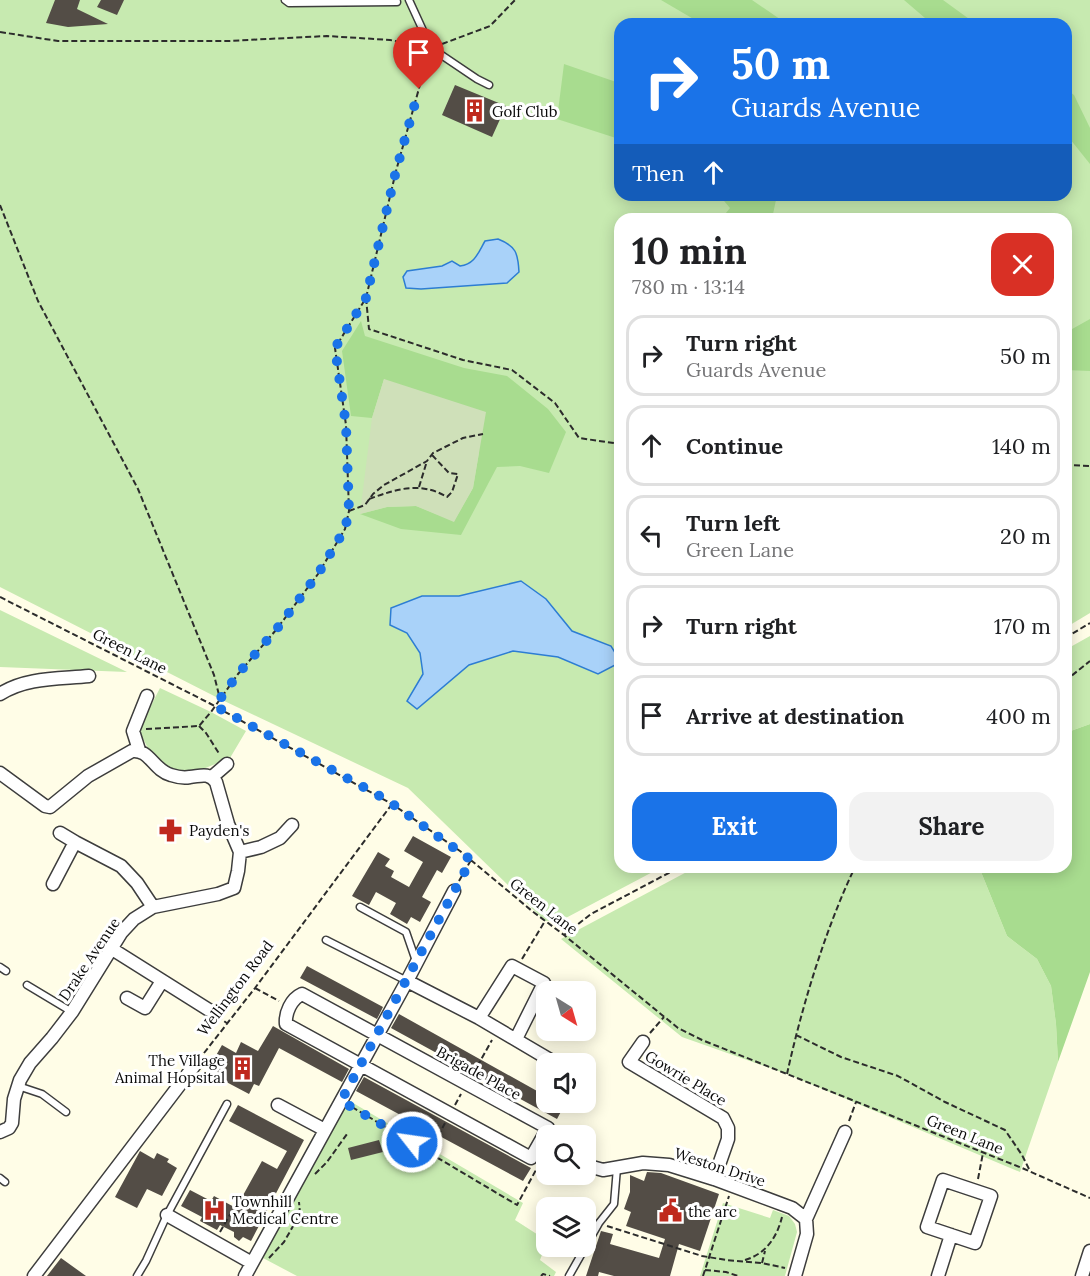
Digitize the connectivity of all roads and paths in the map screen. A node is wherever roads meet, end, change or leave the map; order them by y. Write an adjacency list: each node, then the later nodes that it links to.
1 (285, 0): 4 (lane)
2 (409, 0): 6 (lane)
3 (515, 0): 6 (path)
4 (397, 2)
5 (0, 32): 6 (path)
6 (431, 48): 7 (lane); 9 (path)
7 (489, 85)
8 (0, 205): 27 (path)
9 (366, 298): 11 (path); 18 (path)
10 (483, 434): 12 (path)
11 (614, 443)
12 (432, 454): 13 (path); 16 (path)
13 (427, 461): 16 (path); 17 (path)
14 (1072, 465): 15 (path)
15 (1090, 466)
16 (419, 488): 17 (path)
17 (369, 500): 18 (path)
18 (349, 511): 27 (path)
19 (0, 597): 28 (path, Green Lane)
20 (1090, 623): 21 (path)
21 (1072, 634)
22 (1090, 662): 24 (path)
23 (89, 676): 25 (street)
24 (1072, 676)
25 (0, 694)
26 (147, 696): 30 (street)
27 (220, 699): 28 (path)
28 (215, 706): 29 (path); 35 (path, Green Lane)
29 (199, 726): 30 (path); 32 (path)
30 (133, 731): 31 (street)
31 (139, 750): 33 (street); 34 (street)
32 (226, 765): 34 (street)
33 (0, 774)
34 (212, 777): 39 (street)
35 (392, 804): 40 (path, Green Lane); 56 (path, Wellington Road)
36 (292, 825): 39 (street)
37 (60, 833): 38 (street)
38 (75, 842): 43 (street); 45 (street)
39 (240, 852): 45 (street, Drake Avenue)
40 (471, 860): 44 (path); 47 (path, Green Lane)
41 (669, 873): 48 (path)
42 (852, 873): 64 (path)
43 (53, 884)
44 (454, 891): 51 (street)
45 (153, 907): 50 (street, Drake Avenue)
46 (360, 907): 51 (lane)
47 (545, 921): 48 (path, Green Lane); 52 (path)
48 (564, 934): 61 (path, Green Lane)
49 (326, 940): 54 (lane)
50 (112, 949): 53 (street); 60 (street, Drake Avenue)
51 (417, 962): 54 (street)
52 (516, 969): 62 (street); 65 (street)
53 (162, 981): 57 (street); 59 (street)
54 (407, 981): 62 (street); 63 (street)
55 (27, 985): 60 (lane)
56 (255, 988): 58 (path); 68 (path, Wellington Road)
57 (127, 998)
58 (290, 1008): 63 (street, Brigade Place); 69 (street, Brigade Place)
59 (210, 1010)
60 (72, 1012): 71 (street, Drake Avenue)
61 (664, 1017): 66 (path); 70 (path, Green Lane)
62 (479, 1018): 65 (street)
63 (377, 1035): 69 (street); 77 (street, Brigade Place)
64 (796, 1035): 70 (path); 87 (path)
65 (516, 1040): 67 (street)
66 (643, 1042): 89 (street, Gowrie Place)
67 (538, 1053)
68 (197, 1062): 110 (street)
69 (361, 1064): 72 (street); 82 (street, Brigade Place)
70 (787, 1074): 73 (path, Green Lane)
71 (18, 1086): 76 (lane); 79 (street, Drake Avenue)
72 (341, 1101): 78 (street); 86 (path)
73 (856, 1102): 80 (path); 83 (path, Green Lane)
74 (227, 1104): 96 (lane)
75 (278, 1105): 78 (street)
76 (66, 1112)
77 (542, 1125)
78 (325, 1130): 106 (street)
79 (0, 1132)
80 (845, 1132): 97 (street)
81 (347, 1134): 88 (path)
82 (536, 1152)
83 (983, 1153): 87 (path, Green Lane); 91 (path)
84 (596, 1168): 85 (street, Weston Drive)
85 (617, 1168): 89 (street, Weston Drive); 98 (lane)
86 (536, 1170)
87 (1030, 1171): 92 (path, Green Lane)
88 (315, 1174)
89 (714, 1179): 90 (street, Weston Drive)
90 (732, 1186): 95 (street, Weston Drive); 104 (path)
91 (976, 1191): 99 (street); 99 (street)
92 (1090, 1198)
93 (236, 1199): 100 (path)
94 (299, 1199): 103 (path)
95 (786, 1206): 97 (street, Weston Drive); 101 (path)
96 (167, 1215): 100 (street); 111 (lane)
97 (806, 1219): 109 (street)
98 (599, 1223): 104 (path); 115 (lane)
99 (951, 1235): 118 (street)
100 (214, 1242): 106 (street)
101 (766, 1249): 105 (path); 107 (path)
102 (1090, 1251): 119 (street)
103 (268, 1258)
104 (710, 1258): 105 (path); 108 (path)
105 (743, 1261): 107 (path)
106 (252, 1263): 112 (street)
107 (762, 1263): 109 (path)
108 (705, 1270): 116 (path); 117 (path)
109 (796, 1274)
110 (34, 1276)
111 (137, 1276)
112 (245, 1276)
113 (542, 1276): 114 (path)
114 (550, 1276)
115 (569, 1276)
116 (704, 1276)
117 (738, 1276)
118 (938, 1276)
119 (1082, 1276)

